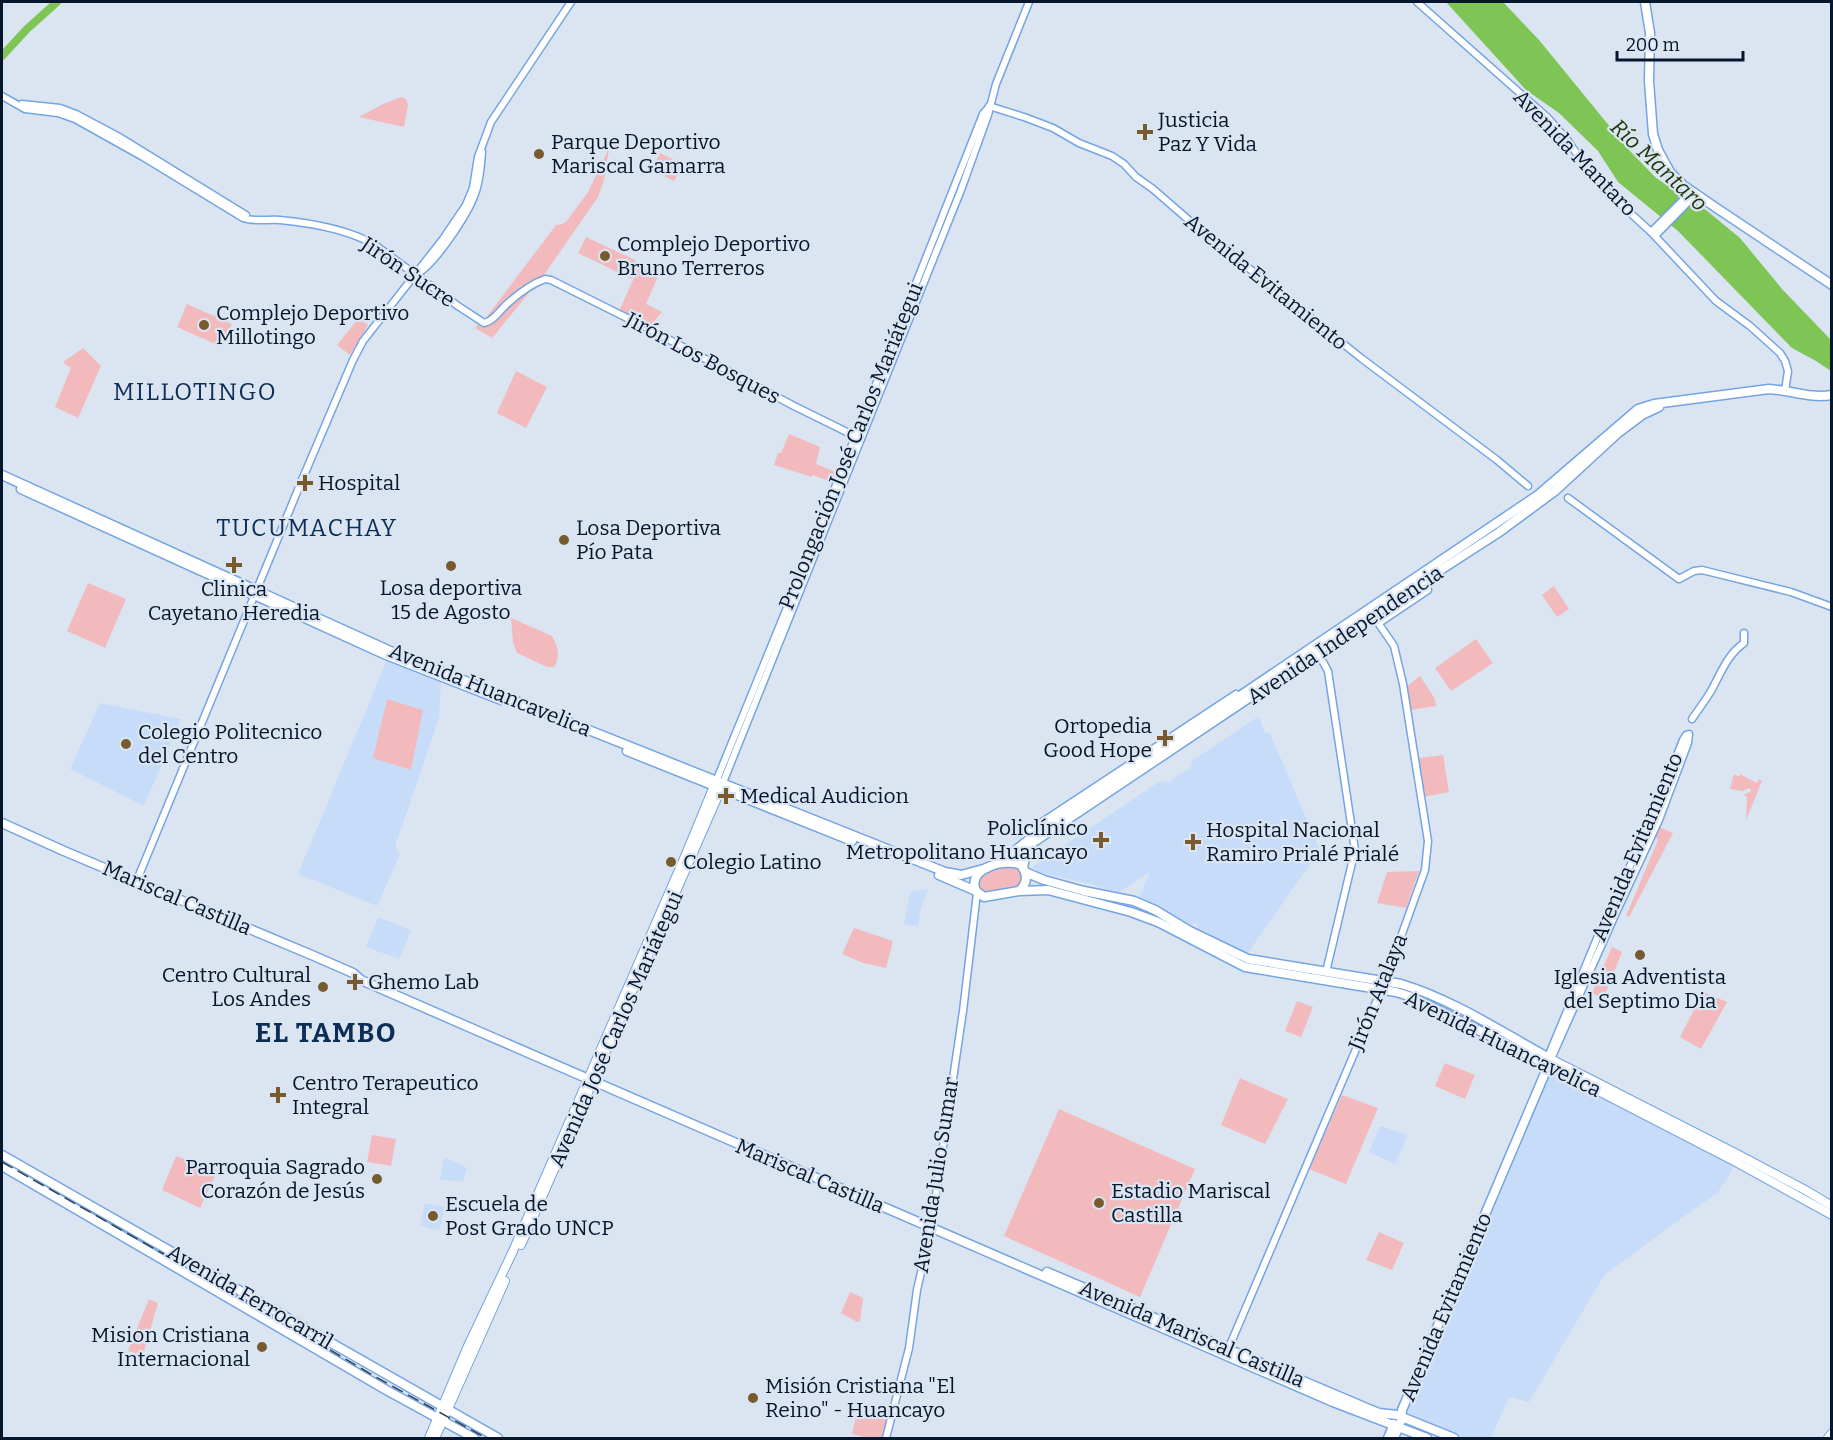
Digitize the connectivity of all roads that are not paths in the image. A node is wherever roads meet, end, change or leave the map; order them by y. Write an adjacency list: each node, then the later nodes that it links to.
1 (571, 2): 9 (street)
2 (1029, 2): 6 (street, Prolongación José Carlos Mariátegui)
3 (1417, 2): 8 (street, Avenida Mantaro)
4 (1645, 2): 7 (main road)
5 (3, 97): 9 (street, Jirón Sucre)
6 (989, 106): 14 (street, Prolongación José Carlos Mariátegui); 17 (street, Avenida Evitamiento)
7 (1692, 195): 8 (street); 11 (main road)
8 (1653, 234): 12 (street, Avenida Mantaro)
9 (415, 276): 10 (street, Jirón Sucre); 21 (street)
10 (545, 279): 14 (street, Jirón Los Bosques)
11 (1832, 285)
12 (1785, 391): 13 (main road, Avenida Independencia); 23 (main road, Avenida Independencia)
13 (1832, 395)
14 (858, 437): 28 (street, Prolongación José Carlos Mariátegui)
15 (2, 475): 21 (main road, Avenida Huancavelica)
16 (2, 480): 21 (main road, Avenida Huancavelica)
17 (1528, 486)
18 (1568, 498): 22 (street)
19 (1416, 573): 30 (street, Avenida Independencia)
20 (1428, 590): 24 (street, Avenida Independencia)
21 (256, 593): 28 (main road, Avenida Huancavelica); 34 (street)
22 (1831, 607)
23 (1371, 613): 24 (street, Jirón Atalaya); 26 (main road, Avenida Independencia); 30 (main road, Avenida Independencia)
24 (1379, 623): 42 (street, Jirón Atalaya)
25 (1744, 633): 27 (street)
26 (1318, 653): 33 (main road, Avenida Independencia); 41 (street)
27 (1692, 719)
28 (718, 785): 32 (main road, Avenida Huancavelica); 36 (main road, Avenida Huancavelica); 44 (main road, Avenida José Carlos Mariátegui)
29 (2, 822): 34 (main road, Mariscal Castilla)
30 (1030, 839): 31 (main road, Avenida Independencia)
31 (999, 863): 32 (main road); 33 (main road)
32 (987, 868): 36 (main road)
33 (1024, 870): 35 (main road); 37 (main road, Avenida Huancavelica)
34 (137, 880): 44 (main road, Mariscal Castilla)
35 (1019, 891): 37 (main road, Avenida Huancavelica); 38 (main road)
36 (977, 892): 38 (main road); 39 (street, Avenida Julio Sumar)
37 (1088, 896): 40 (main road, Avenida Huancavelica)
38 (987, 897): 39 (street)
39 (976, 909): 49 (street, Avenida Julio Sumar)
40 (1216, 948): 41 (main road, Avenida Huancavelica); 42 (main road, Avenida Huancavelica)
41 (1326, 972): 42 (main road, Avenida Huancavelica)
42 (1383, 985): 43 (main road, Avenida Huancavelica); 50 (street, Jirón Atalaya)
43 (1547, 1063): 43 (street, Avenida Evitamiento); 47 (main road, Avenida Huancavelica); 48 (main road, Avenida Huancavelica); 53 (main road, Avenida Evitamiento)
44 (591, 1078): 49 (main road, Mariscal Castilla); 51 (main road, Avenida José Carlos Mariátegui)
45 (2, 1155): 51 (main road, Avenida Ferrocarril)
46 (2, 1166): 52 (main road, Avenida Ferrocarril)
47 (1832, 1206)
48 (1832, 1215)
49 (932, 1225): 50 (main road, Avenida Mariscal Castilla); 59 (street, Avenida Julio Sumar)
50 (1227, 1352): 53 (main road, Avenida Mariscal Castilla); 53 (main road, Avenida Mariscal Castilla)
51 (445, 1408): 52 (main road); 58 (main road, Avenida Ferrocarril)
52 (440, 1419): 55 (main road); 56 (main road); 57 (main road, Avenida Ferrocarril)
53 (1399, 1419): 60 (main road, Avenida Evitamiento); 61 (main road, Avenida Evitamiento); 62 (main road, Avenida Mariscal Castilla); 63 (main road, Avenida Mariscal Castilla)
54 (1832, 1433): 64 (main road)
55 (429, 1438)
56 (435, 1438)
57 (474, 1438)
58 (498, 1438)
59 (886, 1438)
60 (1388, 1438)
61 (1394, 1438)
62 (1427, 1438)
63 (1454, 1438)
64 (1828, 1438)

